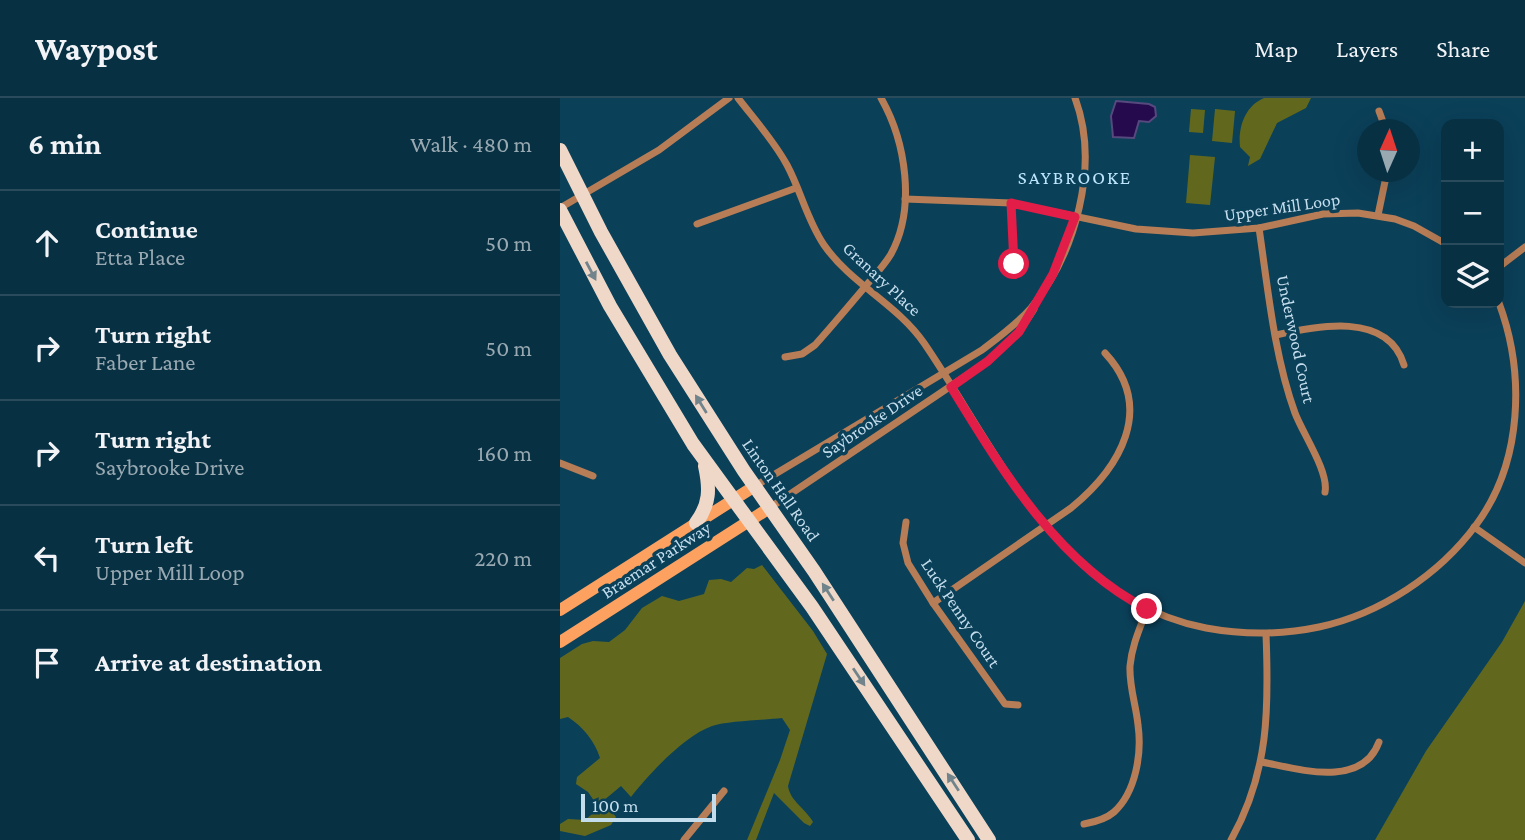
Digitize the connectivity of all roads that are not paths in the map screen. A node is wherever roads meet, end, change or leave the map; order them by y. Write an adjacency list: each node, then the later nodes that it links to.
1 (729, 98): 10 (street)
2 (738, 98): 9 (street, Granary Place)
3 (881, 98): 11 (street)
4 (1075, 98): 15 (street, Saybrooke Drive)
5 (1379, 111): 6 (street)
6 (1382, 119)
7 (560, 150): 10 (main road, Linton Hall Road)
8 (1385, 182): 14 (street)
9 (796, 188): 16 (street); 22 (street, Granary Place)
10 (582, 195): 13 (street); 34 (main road, Linton Hall Road, one-way to 10)
11 (905, 199): 12 (street, Upper Mill Loop); 22 (street)
12 (1011, 203): 15 (street, Upper Mill Loop); 21 (street)
13 (560, 209): 31 (main road, one-way to 31)
14 (1378, 215): 17 (street, Upper Mill Loop); 18 (street, Upper Mill Loop)
15 (1075, 217): 17 (street, Upper Mill Loop); 23 (street, Saybrooke Drive)
16 (697, 224)
17 (1259, 228): 25 (street, Underwood Court)
18 (1441, 241)
19 (1525, 247): 20 (street)
20 (1504, 263)
21 (1014, 264)
22 (864, 287): 27 (street); 29 (street, Granary Place)
23 (1041, 295): 29 (street, Saybrooke Drive); 30 (street, Saybrooke Drive)
24 (1501, 308): 42 (street)
25 (1276, 335): 28 (street); 35 (street, Underwood Court)
26 (1105, 354): 41 (street)
27 (785, 357)
28 (1404, 365)
29 (942, 373): 30 (street); 34 (street, Saybrooke Drive)
30 (951, 387): 37 (street, Saybrooke Drive); 41 (street)
31 (704, 458): 36 (main road); 40 (main road)
32 (560, 463): 33 (street)
33 (593, 475)
34 (755, 486): 36 (street, Braemar Parkway); 37 (main road, Linton Hall Road)
35 (1325, 492)
36 (732, 500): 38 (main road); 40 (street, Braemar Parkway)
37 (771, 507): 38 (street, Braemar Parkway); 56 (main road, Linton Hall Road, one-way to 37)
38 (748, 522): 48 (street, Braemar Parkway); 55 (main road, one-way to 55)
39 (906, 522): 44 (street, Luck Penny Court)
40 (696, 523): 46 (street, Braemar Parkway)
41 (1045, 526): 44 (street); 45 (street)
42 (1474, 527): 43 (street); 47 (street)
43 (1525, 563)
44 (933, 603): 49 (street, Luck Penny Court)
45 (1147, 609): 47 (street); 53 (street)
46 (560, 610)
47 (1266, 634): 51 (street)
48 (560, 642)
49 (1018, 705)
50 (1379, 742): 51 (street)
51 (1262, 762): 57 (street)
52 (724, 790): 54 (street)
53 (1084, 824)
54 (684, 840)
55 (968, 840)
56 (989, 840)
57 (1232, 840)

